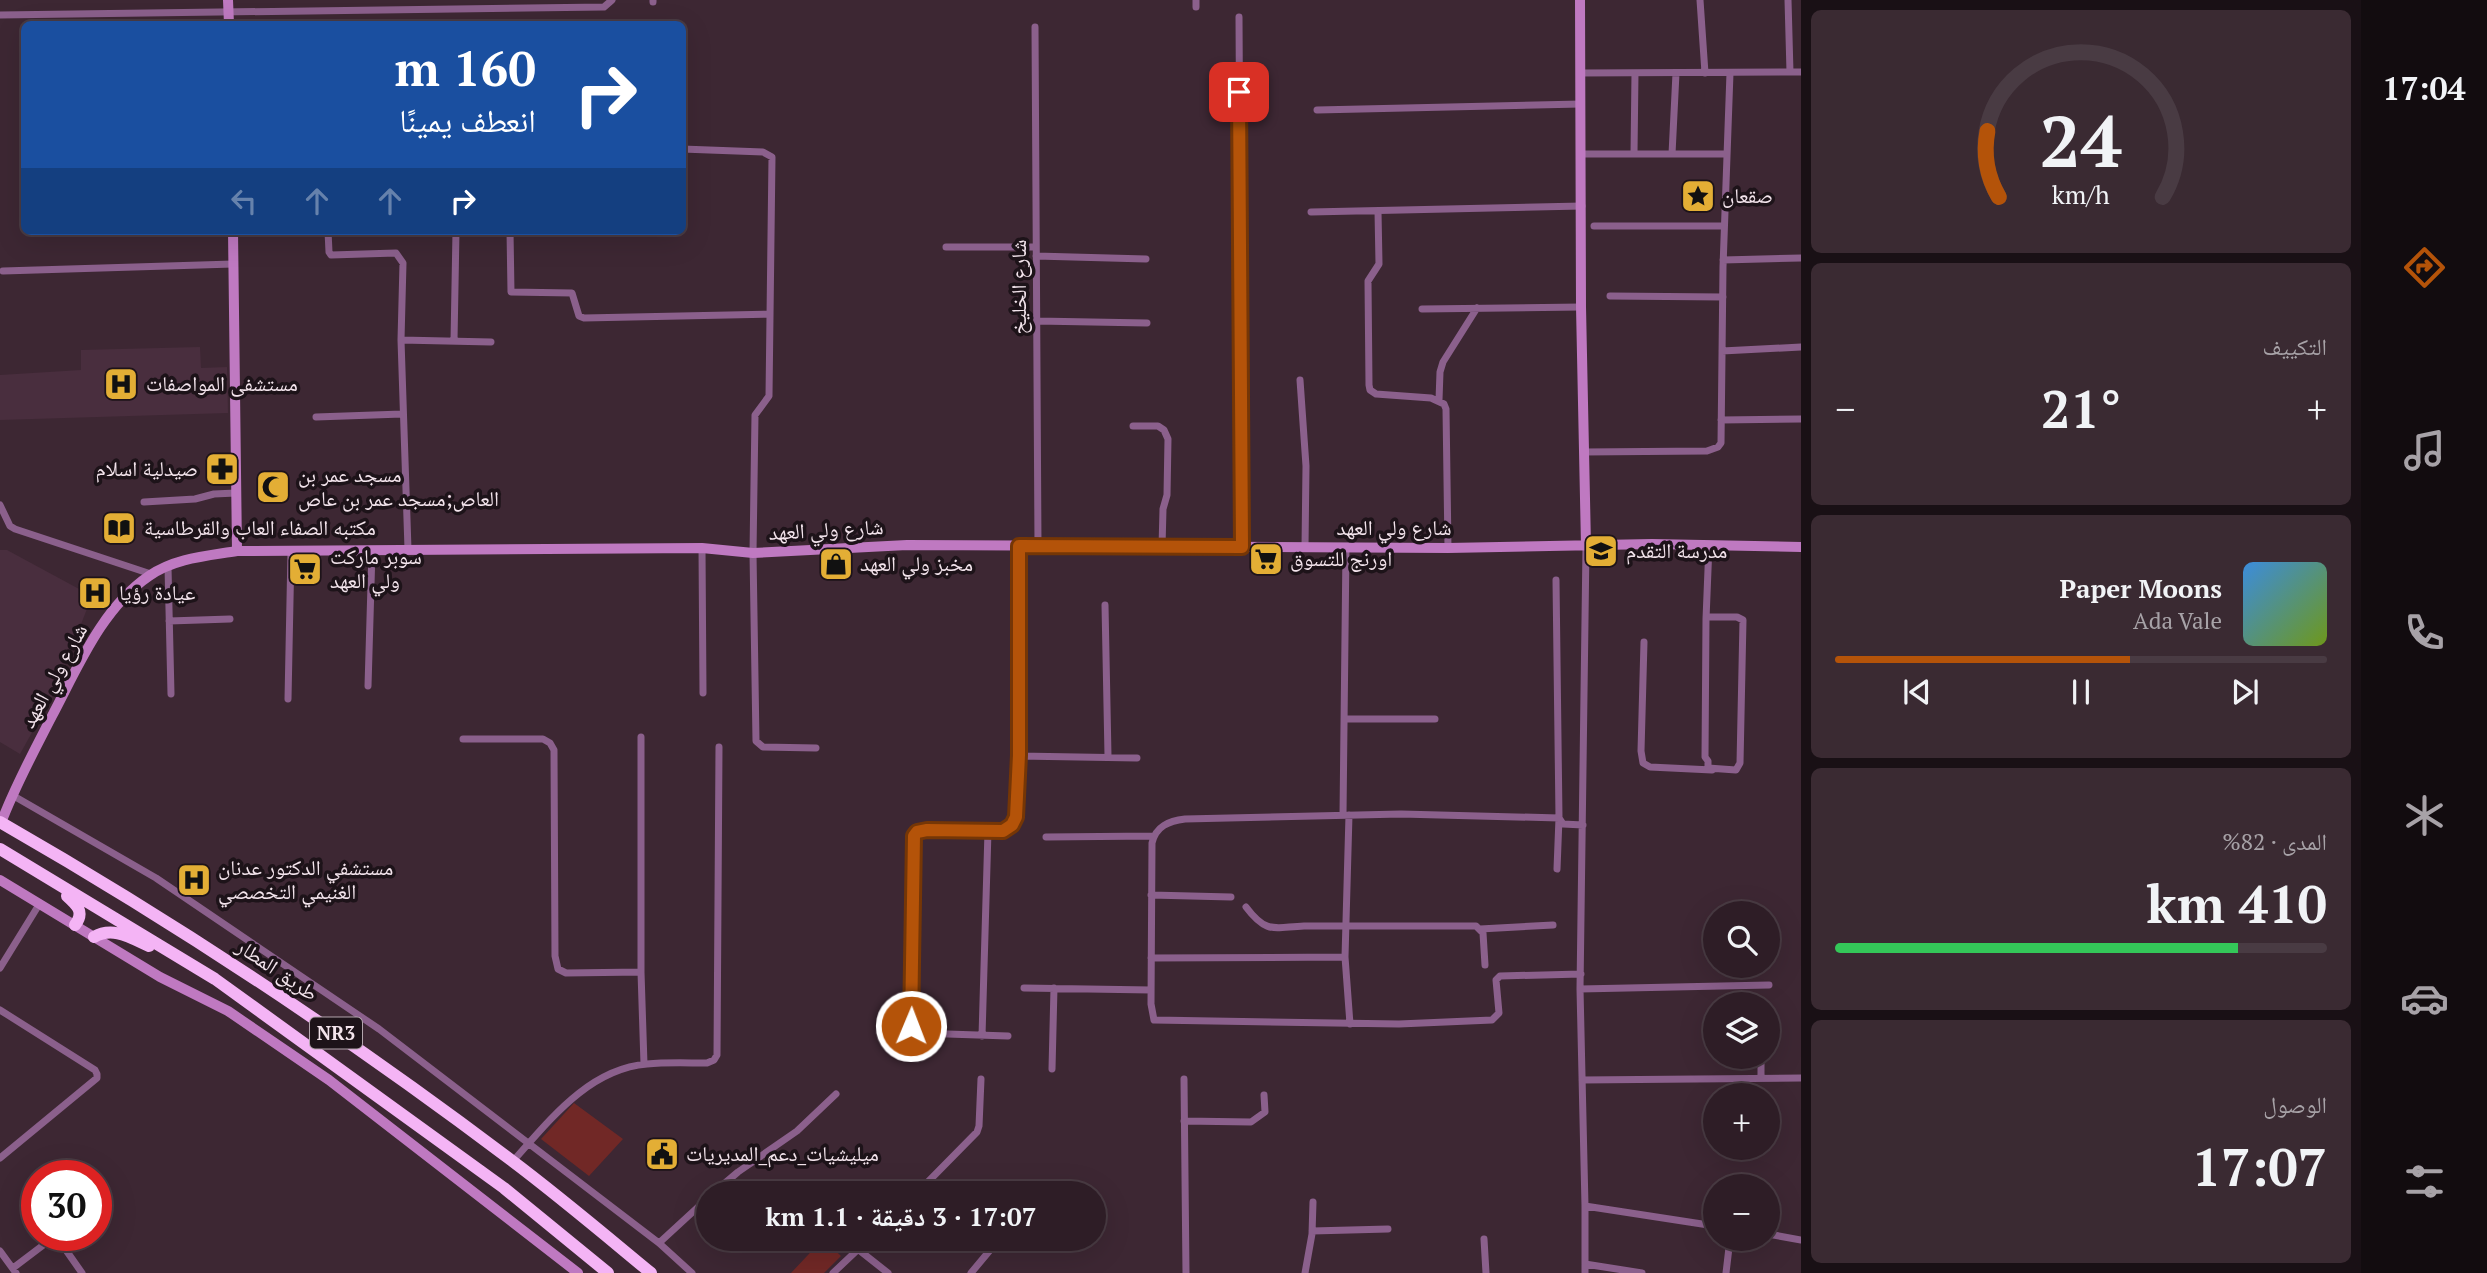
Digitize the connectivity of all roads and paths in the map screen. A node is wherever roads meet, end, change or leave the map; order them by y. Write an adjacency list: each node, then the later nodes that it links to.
1 (228, 0): 8 (main road)
2 (612, 0): 7 (street)
3 (1580, 0): 15 (main road)
4 (1700, 0): 18 (street)
5 (1788, 0): 13 (street)
6 (479, 4): 7 (street); 8 (street)
7 (545, 4)
8 (228, 12): 9 (street); 11 (main road)
9 (0, 15)
10 (1239, 17): 73 (street)
11 (229, 21)
12 (1035, 27): 37 (street, شارع الخليخ)
13 (1790, 72): 14 (street); 19 (street)
14 (1801, 72)
15 (1581, 73): 16 (street); 20 (main road)
16 (1636, 73): 17 (street); 24 (street)
17 (1676, 73): 18 (street); 25 (street)
18 (1705, 73): 19 (street)
19 (1730, 73): 26 (street)
20 (1581, 103): 21 (street); 23 (main road)
21 (1317, 110)
22 (686, 149): 49 (street)
23 (1582, 154): 24 (street); 27 (main road)
24 (1634, 154): 25 (street)
25 (1672, 154): 26 (street)
26 (1726, 154): 31 (street)
27 (1582, 206): 28 (street); 46 (main road)
28 (1378, 211): 29 (street); 58 (street)
29 (1311, 212)
30 (1594, 226): 31 (street)
31 (1724, 226): 41 (street)
32 (233, 235): 42 (main road)
33 (328, 235): 52 (street)
34 (456, 235): 53 (street)
35 (510, 235): 49 (street)
36 (946, 247): 37 (street)
37 (1036, 247): 38 (street, شارع الخليخ)
38 (1036, 256): 40 (street); 50 (street, شارع الخليخ)
39 (1801, 258): 41 (street)
40 (1146, 259)
41 (1724, 260): 45 (street)
42 (233, 264): 43 (street); 65 (main road)
43 (3, 271)
44 (1610, 296): 45 (street)
45 (1723, 297): 56 (street)
46 (1581, 307): 48 (street); 64 (main road)
47 (1422, 309): 48 (street)
48 (1477, 309): 58 (street)
49 (770, 314): 83 (street)
50 (1037, 321): 51 (street); 70 (street, شارع الخليخ)
51 (1147, 323)
52 (401, 340): 53 (street); 59 (street)
53 (454, 341): 54 (street)
54 (491, 342)
55 (1801, 347): 56 (street)
56 (1722, 351): 62 (street)
57 (1300, 380): 74 (street)
58 (1439, 400): 78 (street)
59 (402, 414): 60 (street); 79 (street)
60 (316, 417)
61 (1801, 419): 62 (street)
62 (1721, 420): 64 (street)
63 (1133, 426): 72 (street)
64 (1584, 452): 71 (main road)
65 (236, 493): 66 (street); 80 (main road)
66 (144, 502)
67 (0, 505): 85 (street)
68 (1709, 545): 71 (main road, شارع ولي العهد); 76 (main road, شارع ولي العهد); 88 (street)
69 (1019, 546): 70 (main road, شارع ولي العهد); 83 (main road, شارع ولي العهد); 102 (street)
70 (1038, 546): 72 (main road, شارع ولي العهد)
71 (1586, 546): 78 (main road, شارع ولي العهد); 111 (street)
72 (1162, 547): 73 (main road, شارع ولي العهد)
73 (1242, 547): 74 (main road, شارع ولي العهد)
74 (1305, 547): 75 (main road, شارع ولي العهد)
75 (1346, 547): 78 (main road, شارع ولي العهد); 96 (street)
76 (1801, 547)
77 (702, 548): 79 (main road, شارع ولي العهد); 83 (main road, شارع ولي العهد); 93 (street)
78 (1448, 548)
79 (408, 549): 82 (main road, شارع ولي العهد)
80 (237, 551): 81 (main road, شارع ولي العهد); 84 (main road, شارع ولي العهد)
81 (291, 551): 82 (main road, شارع ولي العهد); 95 (street)
82 (372, 551): 92 (street)
83 (753, 553): 101 (street)
84 (168, 567): 85 (main road, شارع ولي العهد); 90 (street)
85 (151, 574): 107 (main road, شارع ولي العهد)
86 (1556, 580): 109 (street)
87 (1105, 606): 103 (street)
88 (1706, 617): 105 (street); 105 (street)
89 (230, 619): 90 (street)
90 (169, 621): 94 (street)
91 (1644, 642): 105 (street)
92 (368, 686)
93 (703, 693)
94 (171, 694)
95 (288, 699)
96 (1344, 719): 97 (street); 108 (street)
97 (1435, 719)
98 (641, 737): 133 (street)
99 (463, 739): 133 (street)
100 (719, 747): 144 (street)
101 (816, 748)
102 (1019, 755): 103 (street); 112 (street)
103 (1108, 757): 104 (street)
104 (1137, 758)
105 (1720, 770)
106 (0, 788): 107 (main road)
107 (12, 795): 110 (main road, شارع ولي العهد); 155 (street)
108 (1346, 815): 109 (street); 113 (street); 125 (street)
109 (1559, 818): 111 (street); 116 (street)
110 (0, 822): 157 (highway, طريق المطار / NR3)
111 (1583, 825): 134 (street)
112 (988, 831): 143 (street); 143 (street)
113 (1153, 836): 114 (street); 119 (street)
114 (1046, 837)
115 (0, 849): 117 (highway, طريق المطار / NR3)
116 (1557, 869)
117 (46, 877): 123 (highway); 130 (highway, طريق المطار / NR3)
118 (0, 880): 121 (main road)
119 (1151, 895): 120 (street); 129 (street)
120 (1231, 897)
121 (40, 902): 123 (main road); 132 (street)
122 (1246, 907): 125 (street)
123 (75, 925): 127 (main road)
124 (1553, 925): 126 (street)
125 (1347, 926): 126 (street); 128 (street)
126 (1480, 929): 131 (street)
127 (94, 937): 130 (highway); 178 (main road)
128 (1345, 957): 129 (street); 141 (street)
129 (1151, 958): 139 (street)
130 (192, 965): 179 (highway, طريق المطار / NR3)
131 (1485, 965)
132 (0, 967)
133 (641, 972): 144 (street)
134 (1581, 974): 138 (street); 141 (street)
135 (1769, 985): 138 (street)
136 (1024, 988): 137 (street)
137 (1054, 988): 139 (street); 145 (street)
138 (1580, 989): 151 (street)
139 (1151, 990): 141 (street)
140 (0, 1010): 156 (street)
141 (1350, 1024)
142 (1008, 1035): 143 (street)
143 (982, 1036)
144 (644, 1064): 155 (street)
145 (1052, 1069)
146 (1761, 1069): 150 (street)
147 (1801, 1078): 150 (street)
148 (981, 1079): 159 (street)
149 (1184, 1079): 154 (street)
150 (1761, 1079): 151 (street)
151 (1582, 1080): 161 (street)
152 (836, 1094): 158 (street)
153 (1264, 1095): 154 (street)
154 (1184, 1121): 185 (street)
155 (530, 1143): 157 (street); 169 (street)
156 (0, 1158)
157 (513, 1161): 180 (highway, طريق المطار / NR3)
158 (727, 1181)
159 (932, 1181)
160 (1313, 1202): 165 (street)
161 (1586, 1206): 163 (street); 175 (street)
162 (696, 1208): 169 (street)
163 (1703, 1224)
164 (1388, 1229): 165 (street)
165 (1312, 1231): 186 (street)
166 (1780, 1236): 168 (street)
167 (1484, 1239): 187 (street)
168 (1801, 1240)
169 (659, 1243): 181 (street)
170 (0, 1251): 176 (street)
171 (857, 1251): 182 (street)
172 (861, 1251): 183 (street)
173 (989, 1251): 184 (street)
174 (1729, 1251): 189 (street)
175 (1585, 1269): 188 (street)
176 (14, 1271): 177 (street)
177 (82, 1273)
178 (578, 1273)
179 (608, 1273)
180 (651, 1273)
181 (692, 1273)
182 (833, 1273)
183 (888, 1273)
184 (971, 1273)
185 (1186, 1273)
186 (1305, 1273)
187 (1486, 1273)
188 (1642, 1273)
189 (1726, 1273)

